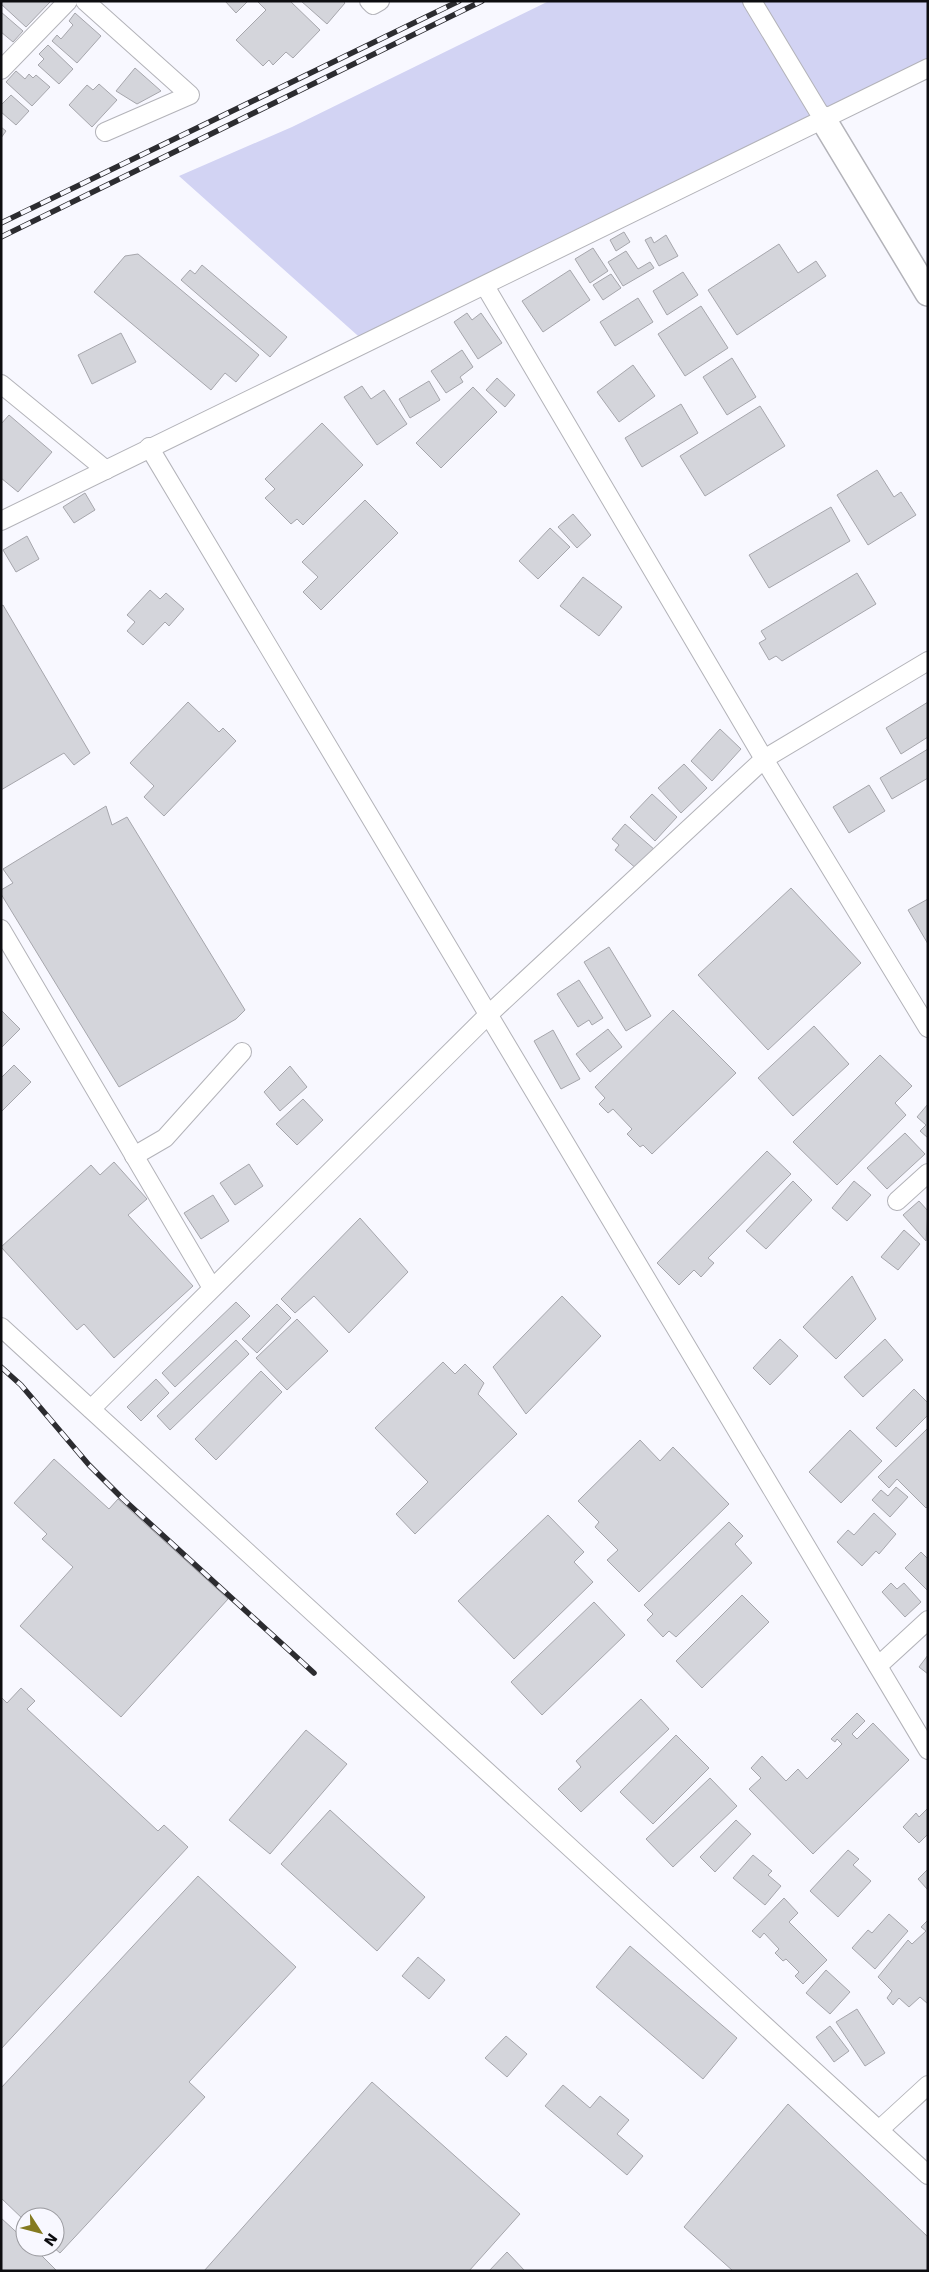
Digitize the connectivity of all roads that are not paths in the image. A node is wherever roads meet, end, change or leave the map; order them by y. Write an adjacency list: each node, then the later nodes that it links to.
1 (68, 1): 7 (street)
2 (85, 1): 9 (street)
3 (368, 1): 4 (street)
4 (380, 1)
5 (752, 1): 8 (street)
6 (928, 68): 8 (street)
7 (1, 70)
8 (823, 119): 10 (street); 11 (street)
9 (105, 132)
10 (484, 286): 13 (street); 17 (street)
11 (928, 293)
12 (1, 384): 14 (street)
13 (149, 447): 14 (street); 19 (street)
14 (106, 470): 15 (street)
15 (1, 520)
16 (928, 661): 17 (street)
17 (764, 759): 19 (street); 20 (street)
18 (1, 930): 22 (street)
19 (488, 1015): 25 (street); 29 (street)
20 (928, 1028)
21 (242, 1052): 22 (street)
22 (134, 1156): 25 (street)
23 (928, 1173): 24 (street)
24 (897, 1201)
25 (212, 1288): 27 (street)
26 (1, 1327): 27 (street)
27 (91, 1408): 32 (street)
28 (928, 1620): 29 (street)
29 (878, 1666): 30 (street)
30 (928, 1750)
31 (928, 2085): 32 (street)
32 (879, 2130): 33 (street)
33 (928, 2175)

